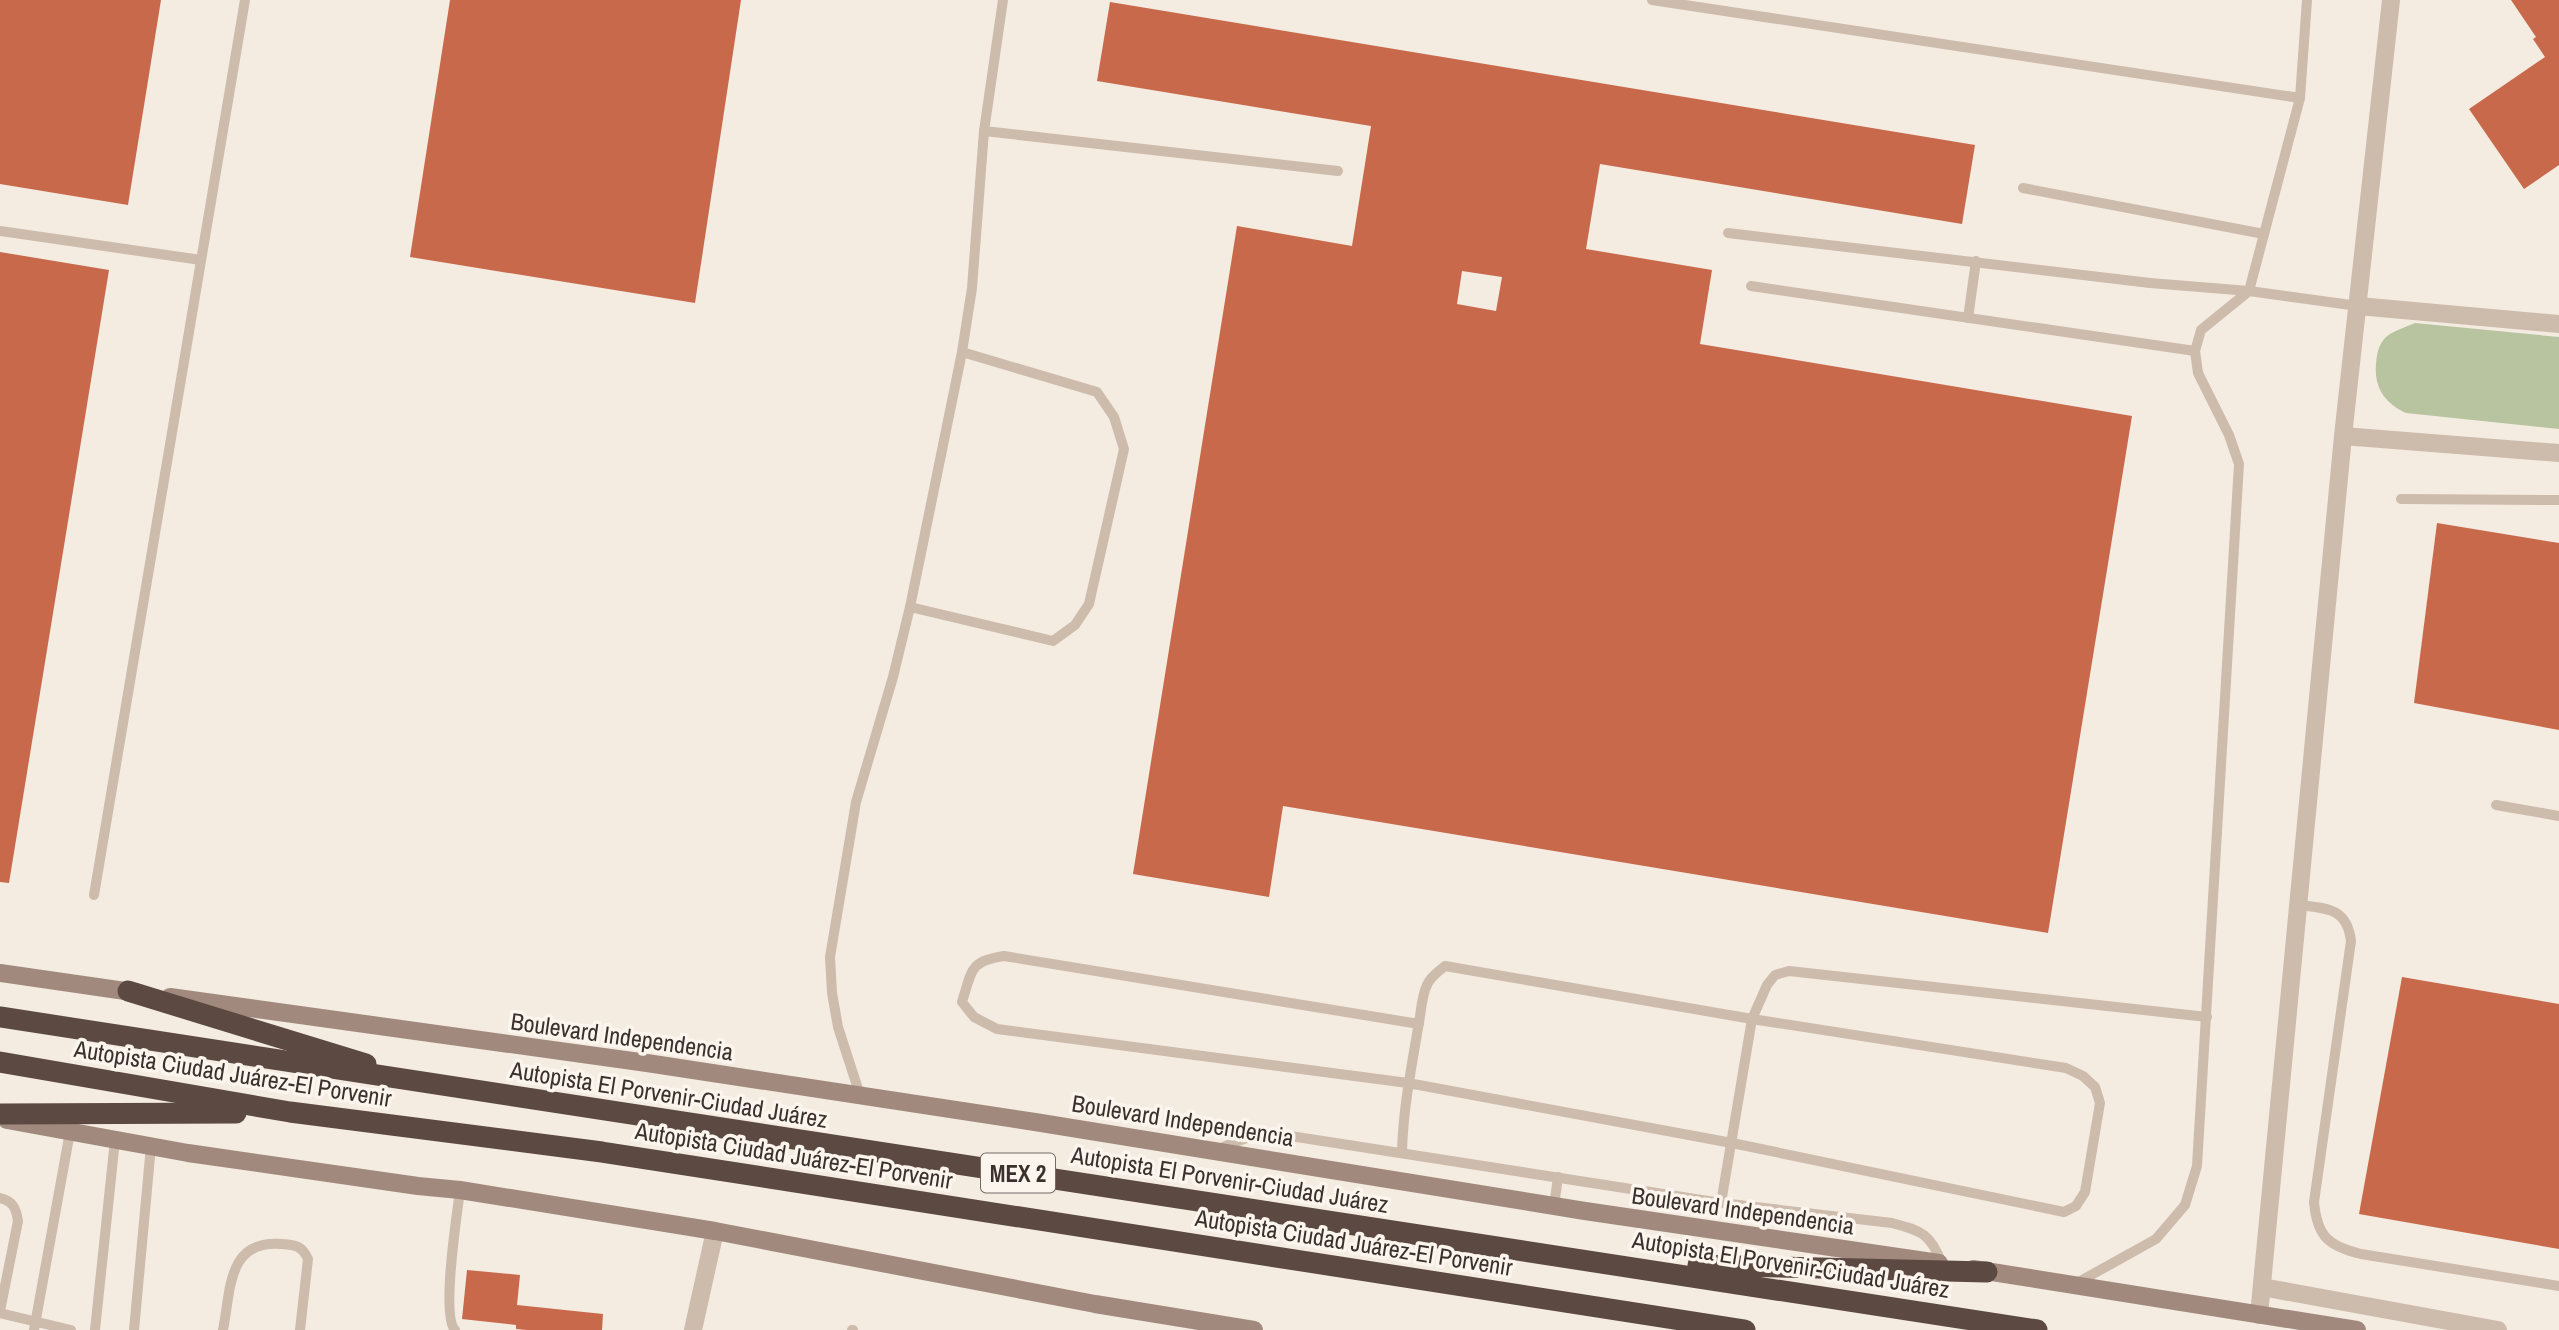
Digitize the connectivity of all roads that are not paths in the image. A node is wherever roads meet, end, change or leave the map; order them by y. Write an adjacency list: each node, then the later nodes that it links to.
1 (245, 0): 13 (lane)
2 (1003, 0): 7 (lane)
3 (1652, 0): 6 (lane)
4 (2306, 0): 6 (lane)
5 (2391, 0): 17 (street)
6 (2300, 98): 12 (lane)
7 (984, 131): 8 (lane); 21 (lane)
8 (1338, 171)
9 (2022, 188): 12 (lane)
10 (0, 231): 13 (lane)
11 (1728, 233): 14 (lane)
12 (2264, 234): 16 (lane)
13 (201, 260): 29 (lane)
14 (1976, 261): 16 (lane); 18 (lane)
15 (1751, 286): 18 (lane)
16 (2249, 291): 17 (lane); 20 (lane)
17 (2358, 306): 19 (street); 22 (street)
18 (1968, 318): 20 (lane)
19 (2559, 324)
20 (2195, 351): 34 (lane)
21 (962, 352): 26 (lane); 26 (lane)
22 (2343, 436): 23 (street); 30 (street)
23 (2559, 453)
24 (2401, 499): 25 (lane)
25 (2559, 500)
26 (910, 607): 40 (lane)
27 (2496, 805): 28 (lane)
28 (2559, 816)
29 (93, 895)
30 (2298, 905): 60 (lane); 61 (street)
31 (0, 973): 32 (main road, Boulevard Independencia)
32 (128, 991): 39 (highway); 40 (main road, Boulevard Independencia)
33 (0, 1017): 39 (highway, Autopista El Porvenir-Ciudad Juárez / MEX 2)
34 (2207, 1017): 35 (lane); 59 (lane)
35 (1752, 1019): 36 (lane); 46 (lane); 46 (lane)
36 (1419, 1024): 38 (lane); 38 (lane)
37 (0, 1062): 41 (highway, Autopista Ciudad Juárez-El Porvenir / MEX 2)
38 (1408, 1083): 46 (lane); 49 (lane)
39 (438, 1086): 56 (highway, Autopista El Porvenir-Ciudad Juárez / MEX 2)
40 (860, 1096): 48 (main road, Boulevard Independencia)
41 (290, 1112): 42 (highway); 73 (highway, Autopista Ciudad Juárez-El Porvenir / MEX 2)
42 (0, 1114)
43 (0, 1119): 44 (main road)
44 (70, 1132): 45 (main road); 64 (lane)
45 (115, 1140): 47 (main road); 66 (lane)
46 (1732, 1143): 53 (lane)
47 (151, 1146): 51 (main road); 67 (lane)
48 (1216, 1150): 49 (lane); 54 (main road, Boulevard Independencia)
49 (1402, 1152): 50 (lane)
50 (1558, 1177): 53 (lane); 54 (lane)
51 (460, 1190): 55 (main road); 70 (lane)
52 (0, 1198): 62 (lane)
53 (1721, 1203): 57 (lane)
54 (1554, 1206): 57 (main road, Boulevard Independencia)
55 (715, 1231): 71 (street); 72 (main road)
56 (1615, 1263): 58 (highway); 74 (highway, Autopista El Porvenir-Ciudad Juárez / MEX 2)
57 (1942, 1264): 58 (main road, Boulevard Independencia)
58 (1987, 1272): 59 (main road, Boulevard Independencia)
59 (2073, 1285): 63 (main road, Boulevard Independencia)
60 (2559, 1286)
61 (2262, 1287): 63 (street); 76 (street)
62 (0, 1312): 64 (lane)
63 (2259, 1315): 75 (main road, Boulevard Independencia)
64 (35, 1326): 65 (lane)
65 (71, 1330)
66 (95, 1330)
67 (134, 1330)
68 (223, 1330): 69 (lane)
69 (300, 1330)
70 (455, 1330)
71 (693, 1330)
72 (1254, 1330)
73 (1745, 1330)
74 (2037, 1330)
75 (2357, 1330)
76 (2498, 1330)

